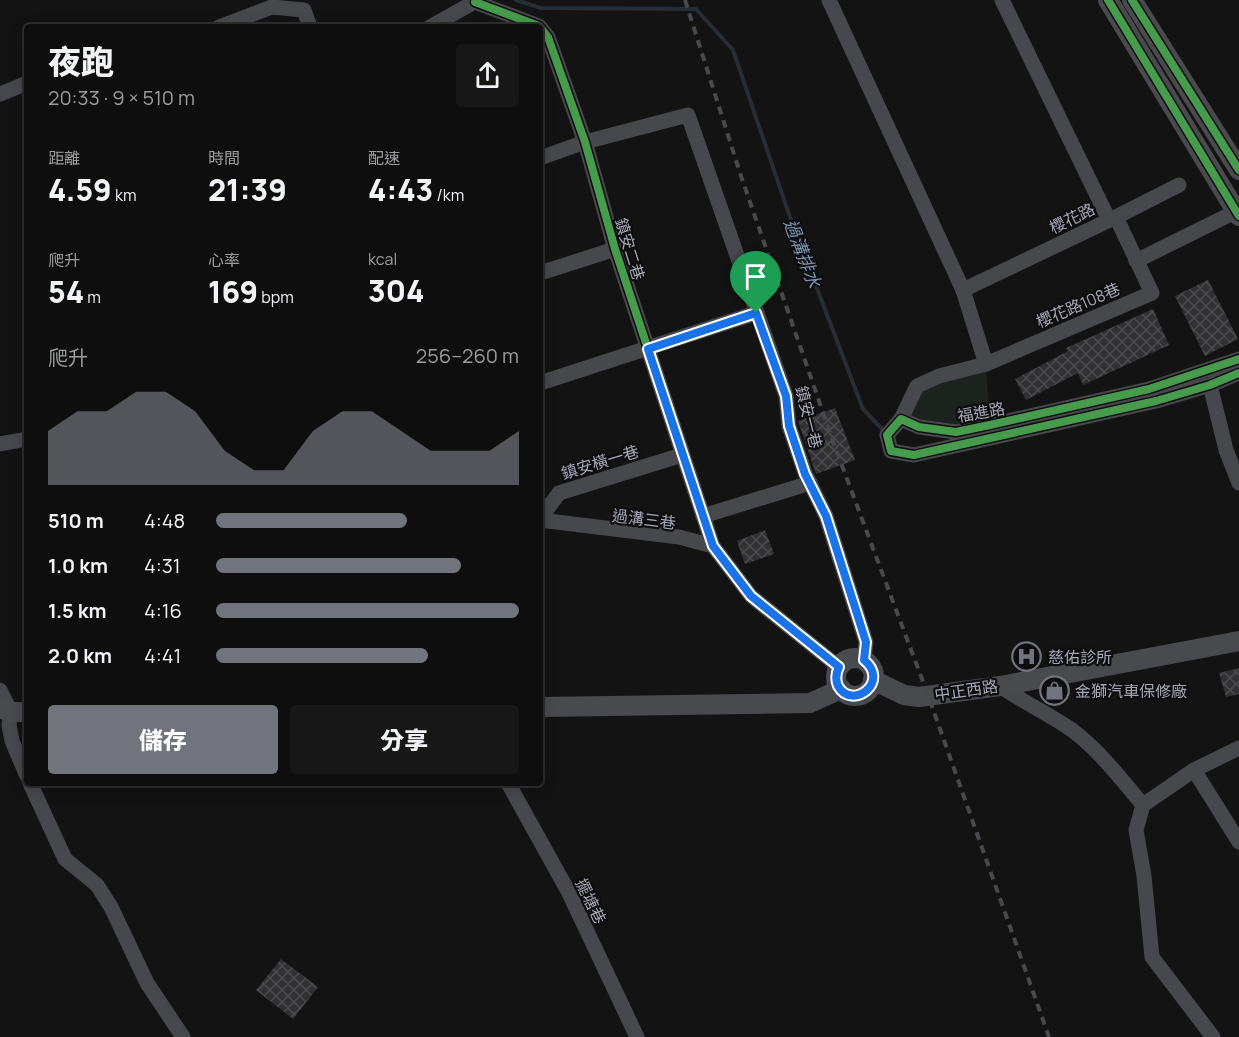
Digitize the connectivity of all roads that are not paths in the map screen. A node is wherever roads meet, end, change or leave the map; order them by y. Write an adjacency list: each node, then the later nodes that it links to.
1 (829, 0): 23 (street)
2 (1002, 0): 19 (street)
3 (1108, 0): 18 (main road)
4 (1132, 0): 16 (main road)
5 (472, 4): 8 (street); 9 (street); 10 (street, 鎮安二巷)
6 (227, 24): 7 (street)
7 (309, 24)
8 (435, 24)
9 (460, 24)
10 (533, 24)
11 (543, 31): 14 (street, 鎮安二巷)
12 (24, 84): 13 (street)
13 (0, 94)
14 (585, 142): 15 (street); 20 (street, 鎮安二巷); 24 (street, 鎮安一巷)
15 (543, 157)
16 (1239, 170)
17 (1179, 185): 19 (street)
18 (1238, 213): 21 (street)
19 (1112, 219): 21 (street, 櫻花路); 23 (street, 櫻花路)
20 (615, 249): 22 (street); 25 (street, 鎮安二巷)
21 (1136, 261): 27 (street, 櫻花路108巷)
22 (543, 272)
23 (963, 290): 27 (street)
24 (756, 313): 25 (street); 35 (street, 鎮安一巷)
25 (648, 349): 29 (street); 34 (street, 鎮安二巷)
26 (1239, 358): 31 (street, 福進路)
27 (986, 364): 31 (street)
28 (1239, 373): 30 (street, 福進路)
29 (543, 382)
30 (1210, 385): 31 (street, 福進路); 36 (street)
31 (901, 419)
32 (24, 440): 33 (street)
33 (0, 444)
34 (682, 455): 37 (street, 鎮安橫一巷); 38 (street, 鎮安二巷)
35 (810, 483): 38 (street); 42 (street, 鎮安一巷)
36 (1239, 483)
37 (543, 516)
38 (703, 516): 40 (street, 鎮安二巷)
39 (543, 520): 40 (street, 過溝三巷)
40 (713, 546): 43 (street)
41 (1239, 641): 45 (main road, 中正西路)
42 (864, 660): 43 (main road); 44 (main road)
43 (839, 667): 46 (main road)
44 (873, 680): 45 (main road, 中正西路); 46 (main road)
45 (1000, 686): 55 (street)
46 (841, 689): 48 (main road)
47 (0, 690): 49 (street)
48 (543, 707)
49 (13, 711): 51 (street)
50 (1239, 748): 52 (street)
51 (24, 769)
52 (1194, 770): 55 (street); 56 (street)
53 (31, 786): 57 (street)
54 (510, 786): 58 (street, 擺塘巷)
55 (1143, 806): 59 (street)
56 (1239, 843)
57 (183, 1037)
58 (636, 1037)
59 (1213, 1037)

